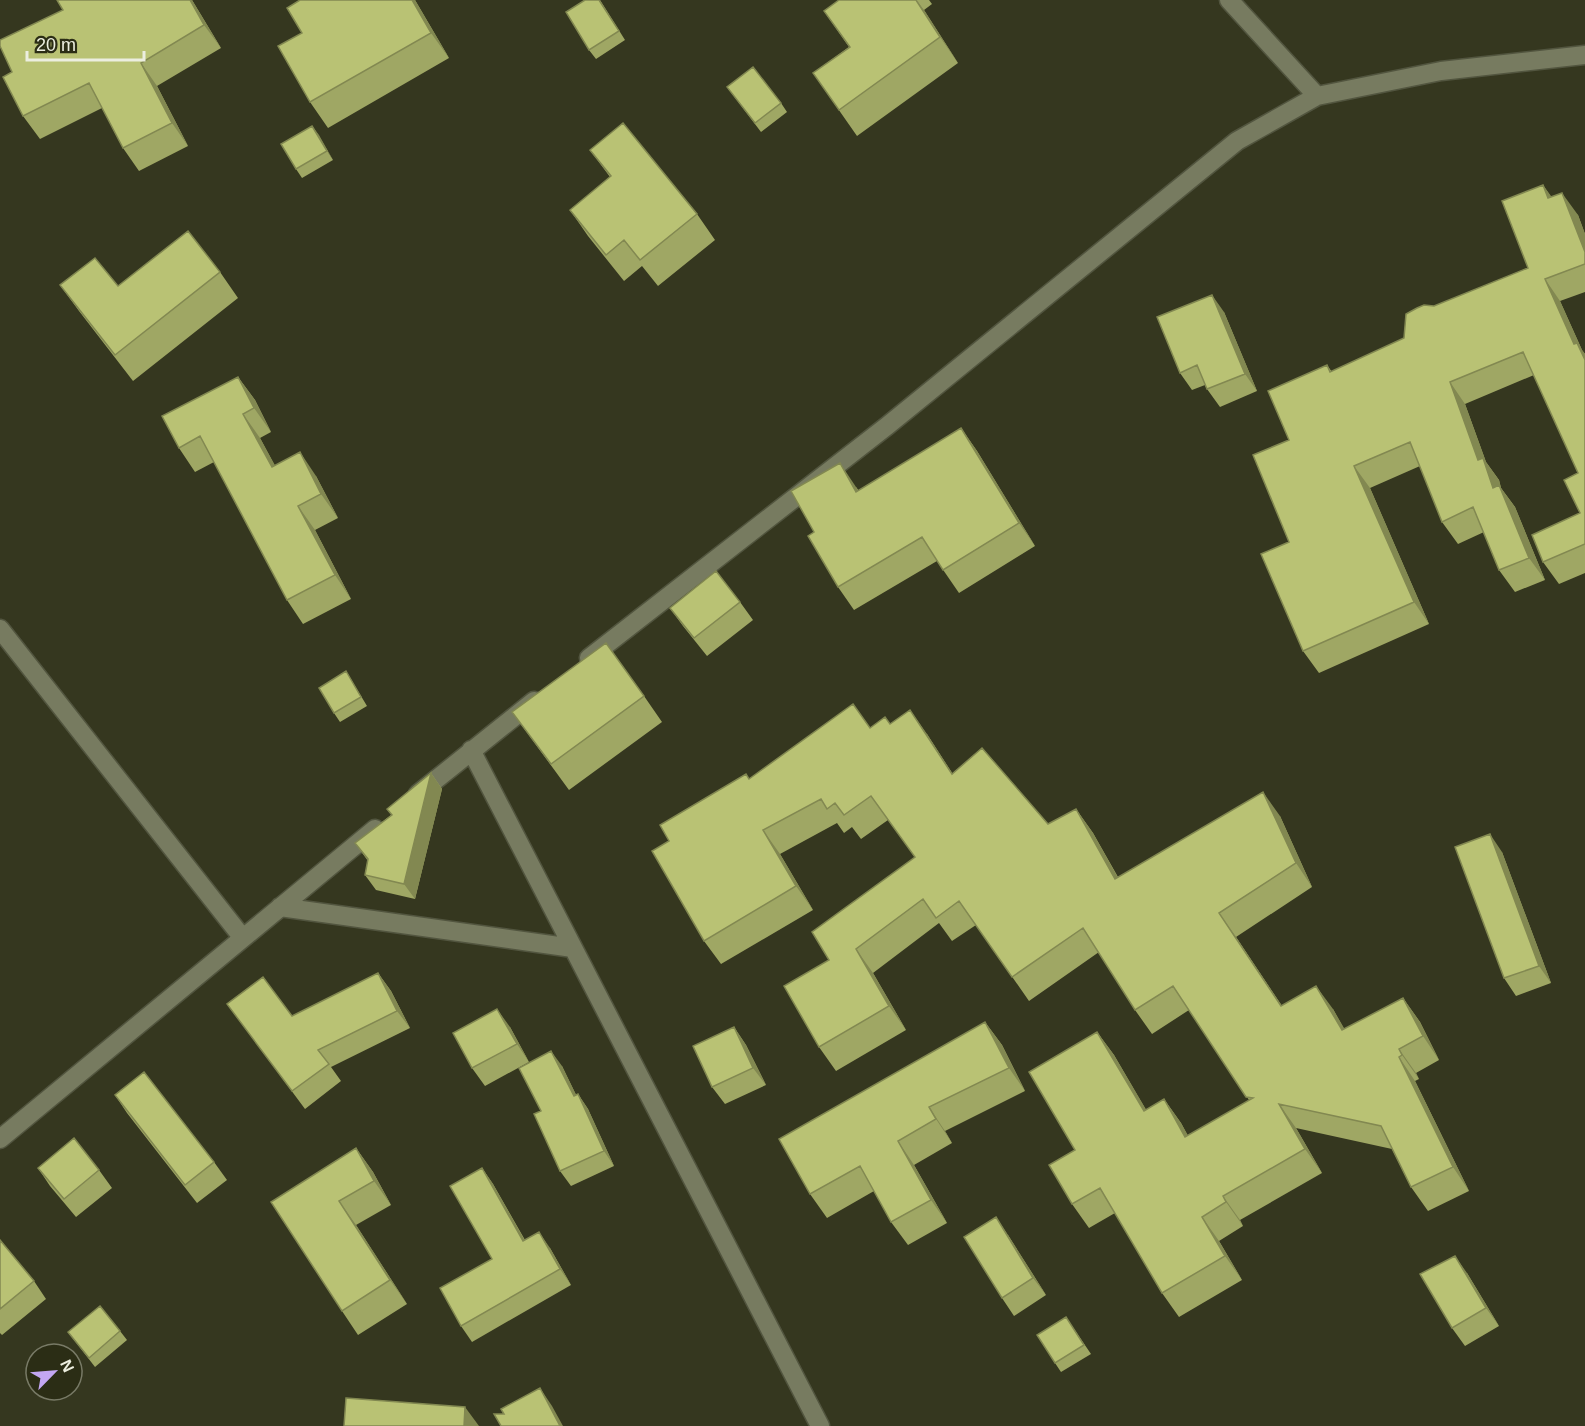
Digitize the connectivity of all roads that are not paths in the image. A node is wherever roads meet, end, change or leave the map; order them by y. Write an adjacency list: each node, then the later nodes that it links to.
1 (1229, 0): 3 (street)
2 (1585, 55): 3 (street)
3 (1317, 96): 5 (street)
4 (0, 629): 11 (street)
5 (575, 669)
6 (547, 691): 7 (street)
7 (471, 750): 8 (street); 12 (street)
8 (408, 802)
9 (389, 817): 10 (street)
10 (280, 907): 11 (street); 12 (street)
11 (242, 937): 13 (street)
12 (573, 948): 14 (street)
13 (0, 1139)
14 (820, 1426)

